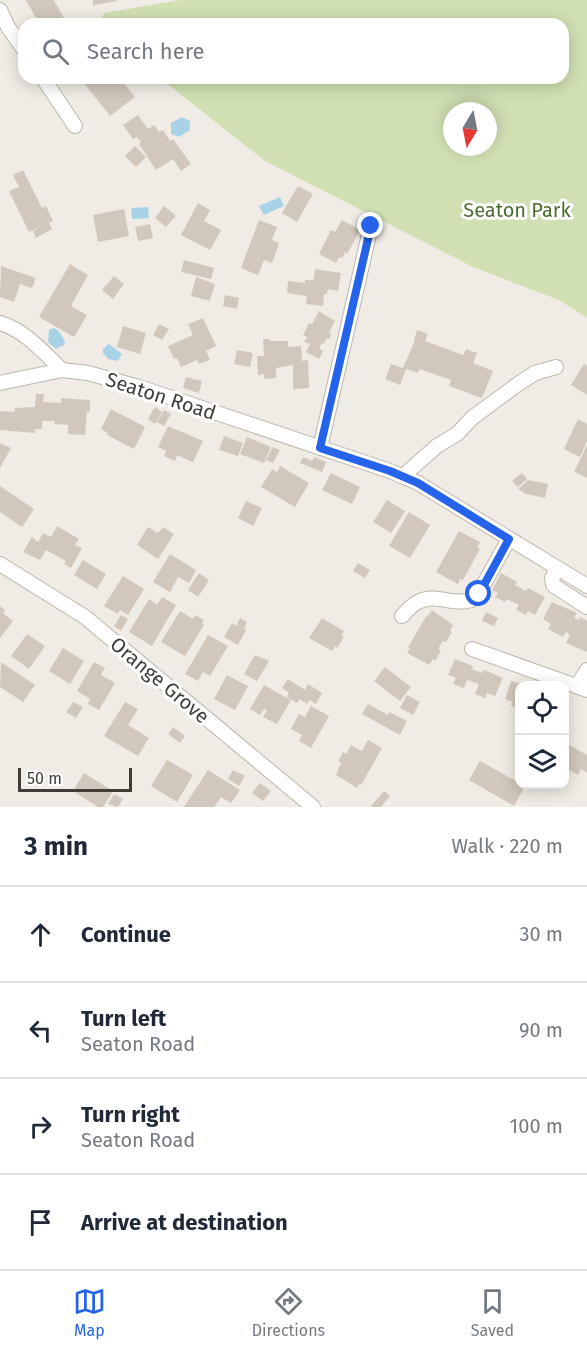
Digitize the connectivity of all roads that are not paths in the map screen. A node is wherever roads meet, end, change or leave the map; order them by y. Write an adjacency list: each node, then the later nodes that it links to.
1 (0, 9): 2 (street)
2 (18, 41)
3 (47, 84): 4 (street)
4 (75, 126)
5 (371, 226): 10 (street)
6 (0, 323): 8 (street)
7 (556, 367): 11 (street)
8 (62, 370): 9 (street, Seaton Road); 10 (street, Seaton Road)
9 (0, 383)
10 (320, 448): 11 (street, Seaton Road)
11 (403, 476): 12 (street, Seaton Road)
12 (509, 539): 14 (street, Seaton Road); 17 (street)
13 (0, 564): 21 (street, Orange Grove)
14 (558, 568): 15 (street, Seaton Road); 16 (street)
15 (587, 586)
16 (587, 607)
17 (402, 616)
18 (472, 649): 20 (street)
19 (587, 670): 20 (street)
20 (582, 688)
21 (313, 807)

